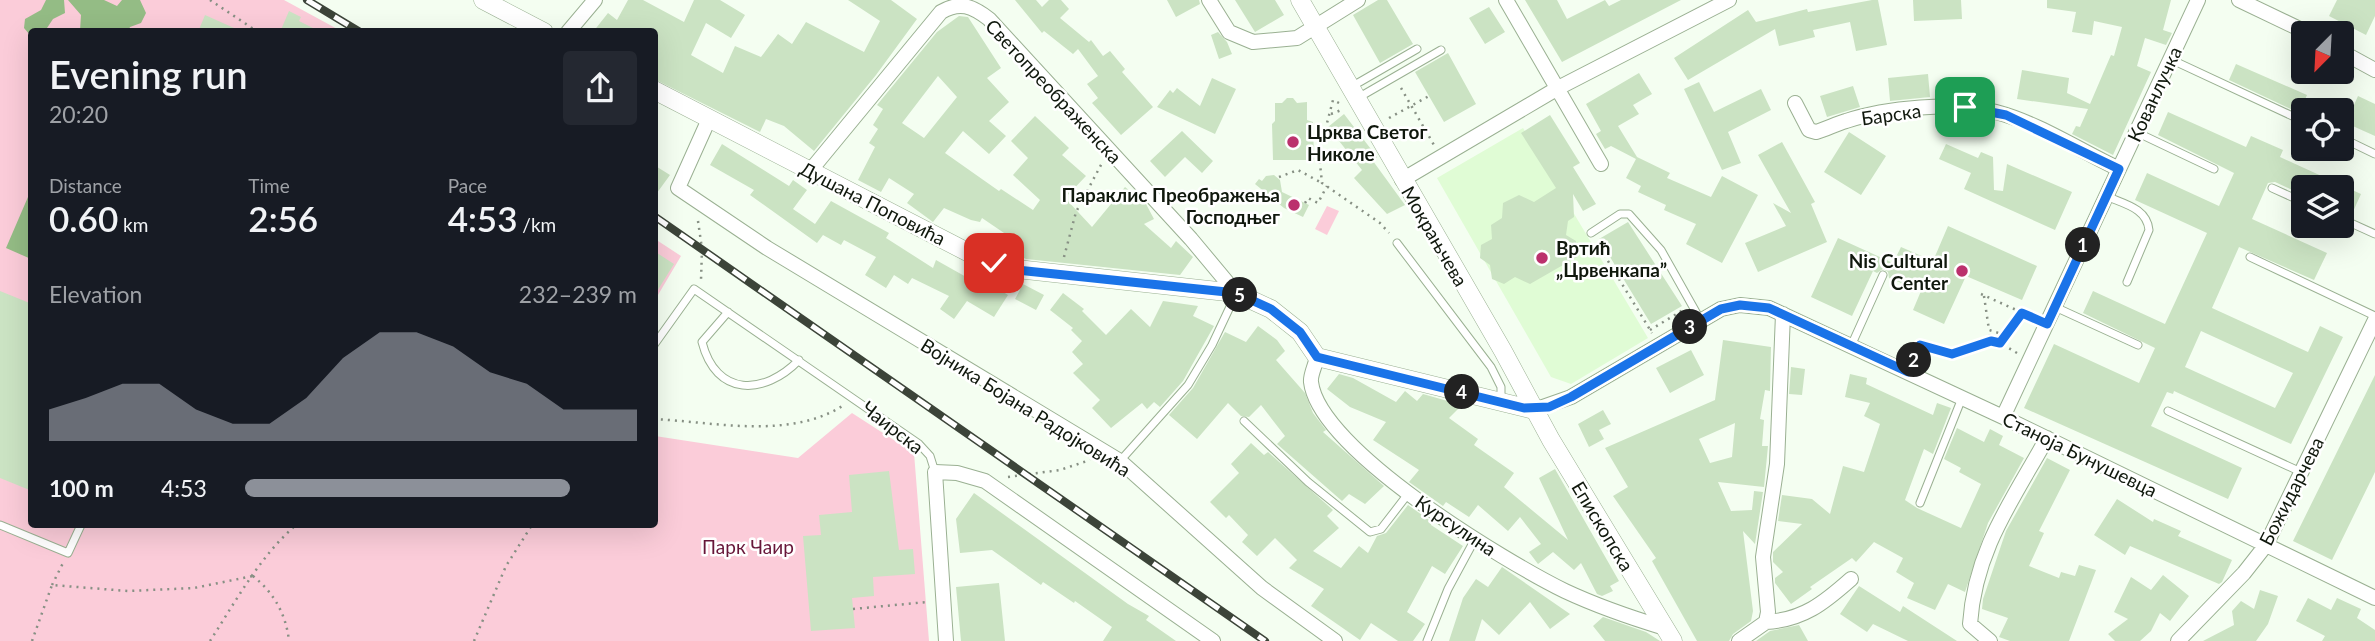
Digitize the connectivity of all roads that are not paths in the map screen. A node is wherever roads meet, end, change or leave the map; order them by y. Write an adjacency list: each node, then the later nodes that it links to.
1 (483, 0): 12 (street)
2 (595, 0): 13 (street)
3 (1209, 0): 11 (street)
4 (1300, 0): 11 (street, Мокрањчева)
5 (1358, 0): 11 (street)
6 (1506, 0): 19 (street)
7 (1729, 0): 19 (street)
8 (2198, 0): 16 (street, Кованлучка)
9 (2239, 0): 10 (street)
10 (2291, 25)
11 (1314, 27): 21 (street, Мокрањчева)
12 (536, 28)
13 (571, 28)
14 (1417, 48): 21 (lane)
15 (1441, 50): 21 (lane)
16 (2170, 59): 23 (lane); 25 (street, Кованлучка)
17 (2354, 59): 18 (street)
18 (2375, 70)
19 (1558, 88): 28 (street); 32 (street)
20 (658, 92): 24 (street, Душана Поповића)
21 (1352, 93): 32 (street, Мокрањчева)
22 (1795, 103): 29 (street, Барска)
23 (2291, 115)
24 (709, 119): 31 (street, Душана Поповића); 61 (street, Војника Бојана Радојковића)
25 (2136, 132): 29 (street, Кованлучка); 30 (lane)
26 (2354, 144): 27 (lane)
27 (2375, 154)
28 (1601, 164)
29 (2119, 169): 34 (street, Кованлучка)
30 (2214, 169)
31 (810, 171): 43 (street, Душана Поповића); 43 (street, Светопреображенска)
32 (1402, 180): 56 (street, Мокрањчева)
33 (2272, 188): 35 (lane)
34 (2106, 196): 42 (lane); 44 (street, Кованлучка)
35 (2291, 197)
36 (2354, 224): 38 (lane)
37 (1591, 233): 48 (lane)
38 (2375, 234)
39 (1397, 243): 55 (lane)
40 (2250, 257): 47 (lane)
41 (1882, 275): 50 (lane)
42 (2127, 282)
43 (1236, 293): 52 (street, Душана Поповића); 61 (lane)
44 (2054, 307): 51 (lane); 58 (street, Кованлучка)
45 (728, 312): 49 (lane, Чаирска); 53 (lane, Чаирска); 53 (lane)
46 (1783, 314): 48 (street, Станоја Бунушевца); 50 (street, Станоја Бунушевца); 72 (street)
47 (2375, 318): 63 (street, Божидарчева)
48 (1701, 321): 56 (street, Станоја Бунушевца)
49 (658, 339)
50 (1851, 345): 54 (street, Станоја Бунушевца)
51 (2138, 345)
52 (1317, 357): 55 (street); 64 (street, Курсулина)
53 (799, 360): 62 (lane, Чаирска)
54 (1962, 397): 58 (street, Станоја Бунушевца); 65 (lane)
55 (1501, 402): 56 (street)
56 (1534, 410): 73 (street, Епископска)
57 (2168, 411): 63 (lane)
58 (2003, 417): 60 (street, Станоја Бунушевца)
59 (1244, 421): 64 (lane)
60 (2047, 438): 69 (street, Станоја Бунушевца); 79 (street)
61 (1120, 460): 76 (street, Војника Бојана Радојковића)
62 (935, 472): 74 (street); 75 (street, Чаирска)
63 (2301, 472): 69 (street, Божидарчева)
64 (1409, 493): 68 (street, Курсулина)
65 (1920, 503)
66 (0, 525): 67 (lane)
67 (80, 528)
68 (1475, 540): 73 (street, Курсулина); 77 (lane)
69 (2266, 545): 71 (street, Станоја Бунушевца); 80 (street, Божидарчева)
70 (1852, 579): 72 (street)
71 (2375, 598)
72 (1766, 621): 78 (street)
73 (1669, 634)
74 (946, 641)
75 (1213, 641)
76 (1335, 641)
77 (1427, 641)
78 (1738, 641)
79 (1990, 641)
80 (2178, 641)

